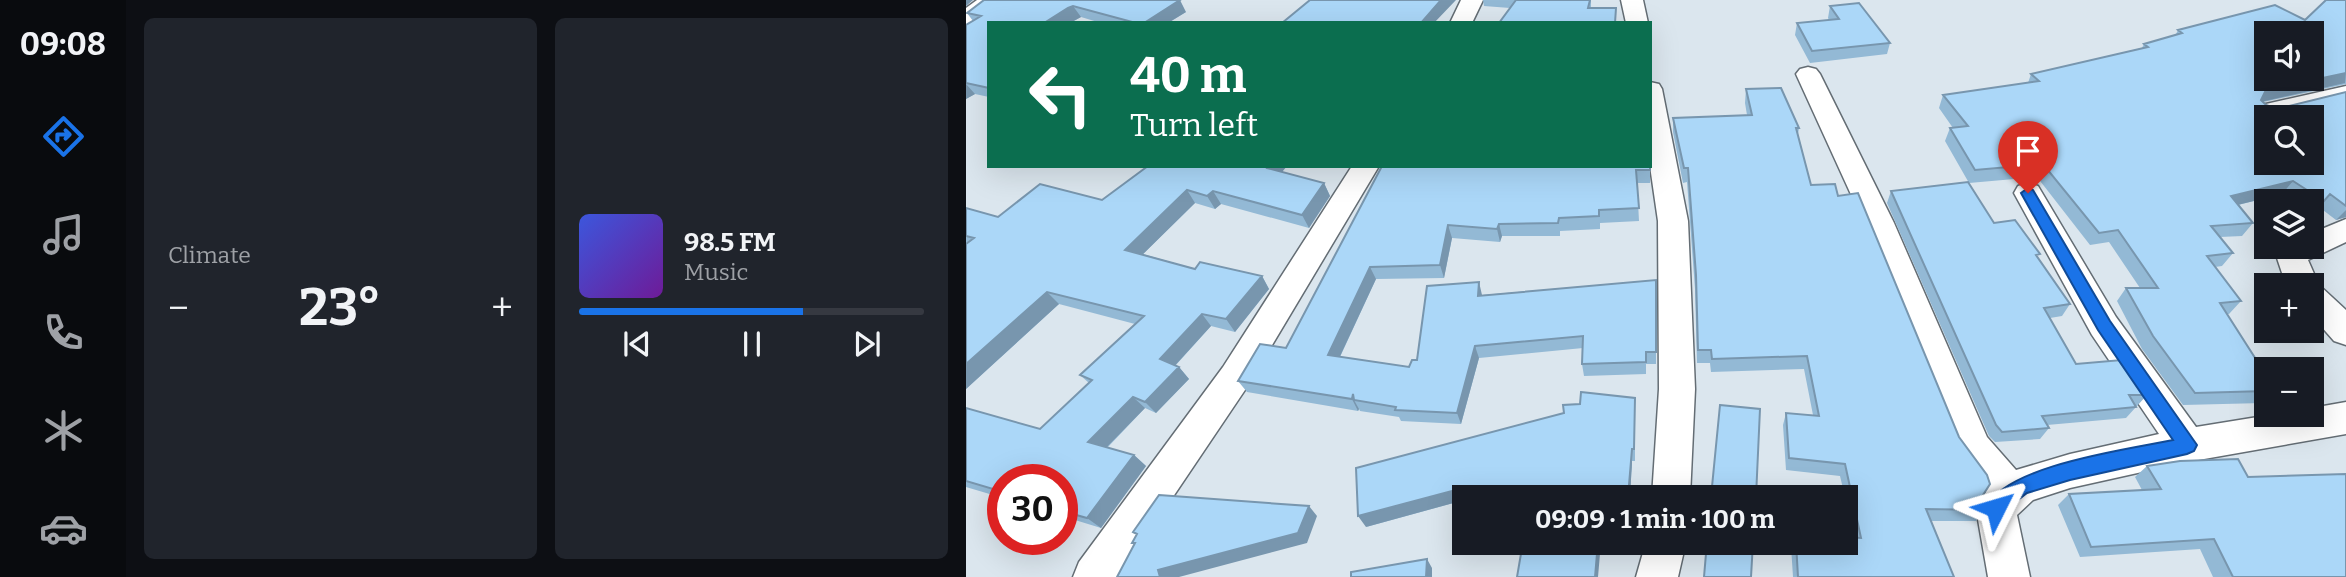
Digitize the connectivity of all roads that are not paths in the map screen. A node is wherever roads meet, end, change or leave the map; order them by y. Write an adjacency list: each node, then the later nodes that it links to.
1 (991, 0): 4 (street)
2 (1472, 0): 5 (street)
3 (1632, 0): 6 (street)
4 (966, 18)
5 (1462, 21)
6 (1637, 21)
7 (1808, 74): 20 (street)
8 (2346, 93): 10 (street)
9 (1652, 100): 19 (street)
10 (2293, 105)
11 (1365, 168): 22 (street)
12 (2028, 193): 18 (street)
13 (2346, 230): 14 (street)
14 (2324, 240)
15 (2324, 308): 16 (street)
16 (2346, 332)
17 (2346, 418): 18 (street)
18 (2187, 445): 20 (street)
19 (1672, 485)
20 (2012, 494): 24 (street)
21 (1663, 555): 23 (street)
22 (1094, 577)
23 (1657, 577)
24 (2009, 577)

